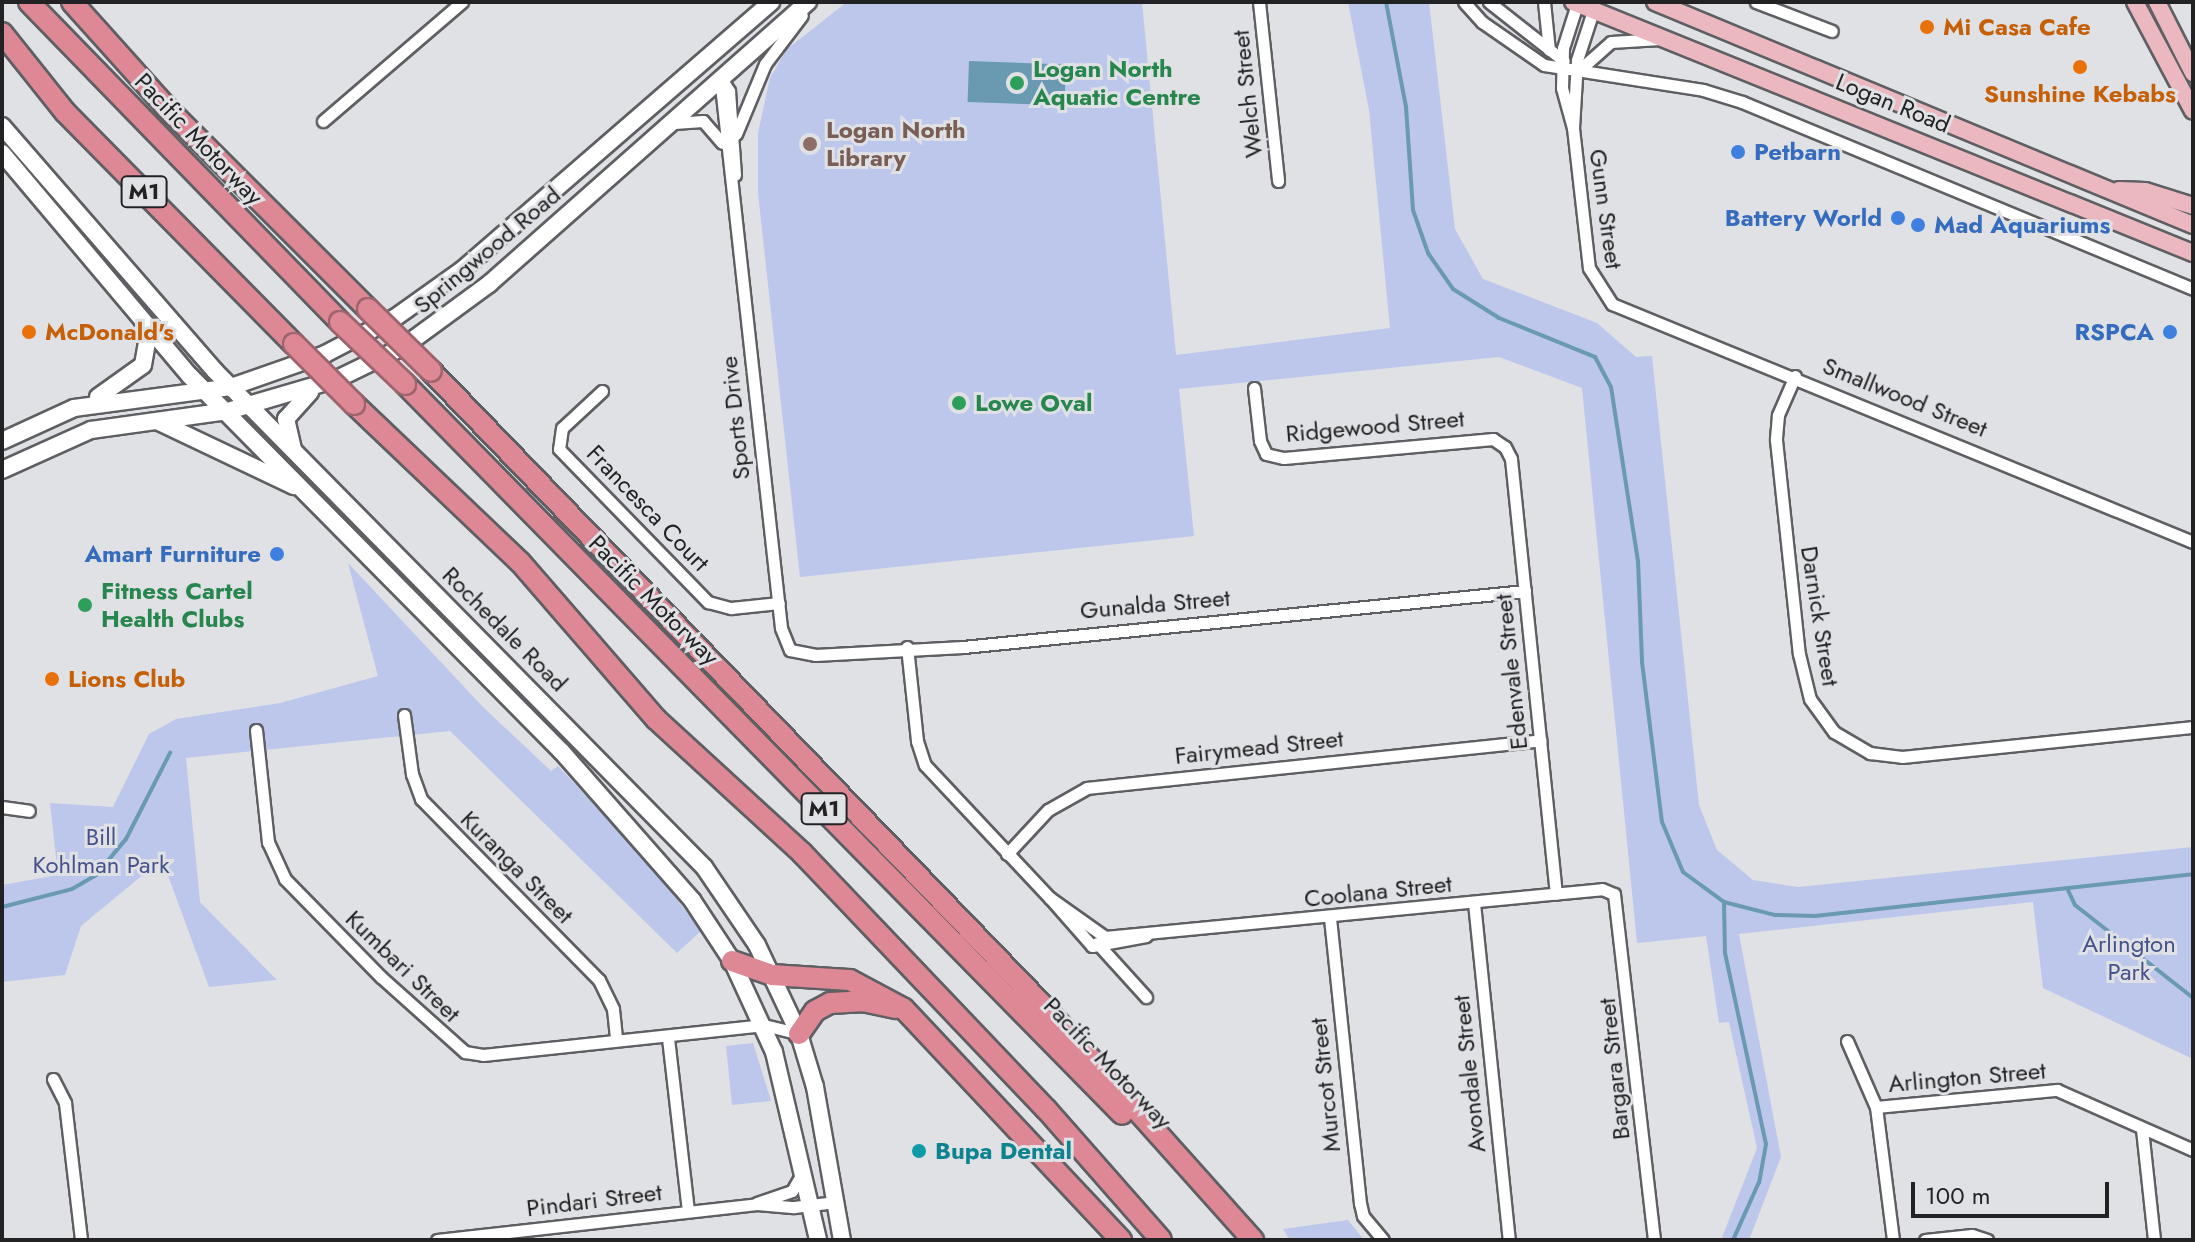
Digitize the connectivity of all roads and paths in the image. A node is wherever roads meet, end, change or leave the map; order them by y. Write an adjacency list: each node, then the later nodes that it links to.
1 (29, 2): 102 (highway, Pacific Motorway / M1, bridge)
2 (72, 2): 103 (highway, bridge)
3 (462, 2): 26 (street)
4 (771, 2): 20 (main road, Springwood Road)
5 (810, 2): 24 (main road, Springwood Road); 30 (street, Sports Drive)
6 (1259, 2): 34 (street, Welch Street)
7 (1464, 2): 21 (street)
8 (1489, 2): 19 (street)
9 (1544, 2): 19 (street)
10 (1655, 2): 35 (main road, Logan Road)
11 (1756, 2): 16 (street)
12 (2135, 2): 25 (main road)
13 (2157, 2): 23 (main road)
14 (1576, 3): 15 (main road, Logan Road); 21 (street, Gunn Street)
15 (1595, 7): 18 (main road, Logan Road); 22 (street, Gunn Street)
16 (1832, 31)
17 (2, 33): 101 (highway, M1, bridge)
18 (1664, 39): 22 (street); 38 (main road, Logan Road)
19 (1549, 50): 21 (street)
20 (705, 60): 24 (main road, Sports Drive); 44 (main road, Springwood Road)
21 (1561, 65): 22 (street); 28 (street, Gunn Street)
22 (1577, 72): 28 (street, Gunn Street); 39 (street)
23 (2193, 73)
24 (720, 77): 29 (main road, Springwood Road); 30 (street, Sports Drive); 32 (street, Sports Drive)
25 (2193, 111)
26 (323, 121)
27 (2, 126): 44 (main road, Rochedale Road)
28 (1573, 128): 40 (street, Gunn Street)
29 (662, 130): 32 (street); 43 (main road, Springwood Road)
30 (736, 134): 33 (street, Sports Drive)
31 (2, 153): 41 (main road, Rochedale Road)
32 (727, 154): 33 (street, Sports Drive)
33 (734, 180): 59 (street, Sports Drive)
34 (1278, 181)
35 (2109, 190): 36 (main road); 37 (main road, Logan Road)
36 (2193, 206)
37 (2193, 225)
38 (2193, 253)
39 (2193, 289)
40 (1600, 294): 42 (street, Smallwood Street)
41 (142, 324): 47 (main road, Rochedale Road); 48 (main road)
42 (1795, 376): 57 (street, Smallwood Street); 63 (street, Darnick Street)
43 (337, 379): 49 (main road, Springwood Road); 54 (main road)
44 (231, 387): 47 (main road, Springwood Road); 49 (main road, Rochedale Road)
45 (1254, 388): 53 (street, Ridgewood Street)
46 (602, 391): 59 (street, Francesca Court)
47 (207, 392): 48 (main road, Springwood Road); 50 (main road, Rochedale Road)
48 (87, 405): 52 (main road, Springwood Road)
49 (250, 405): 50 (main road, Springwood Road); 54 (main road, Rochedale Road)
50 (228, 411): 51 (main road, Springwood Road); 56 (main road, Rochedale Road)
51 (153, 420): 55 (main road, Springwood Road); 56 (main road)
52 (2, 441)
53 (1505, 447): 58 (street, Edenvale Street)
54 (293, 451): 78 (main road, Rochedale Road)
55 (2, 470)
56 (310, 495): 76 (main road, Rochedale Road)
57 (2193, 542)
58 (1525, 591): 60 (street, Gunalda Street); 65 (street, Edenvale Street)
59 (779, 603): 61 (street, Sports Drive)
60 (907, 647): 61 (street, Gunalda Street); 68 (street)
61 (790, 650)
62 (404, 715): 84 (street, Kuranga Street)
63 (2193, 727)
64 (256, 730): 84 (street, Kumbari Street)
65 (1540, 740): 68 (street, Fairymead Street); 69 (street, Edenvale Street)
66 (2, 807): 67 (street)
67 (29, 811)
68 (1007, 854): 74 (street)
69 (1556, 894): 70 (street, Coolana Street); 71 (street, Coolana Street)
70 (1614, 894): 106 (street, Bargara Street)
71 (1474, 903): 72 (street, Coolana Street); 105 (street, Avondale Street)
72 (1330, 918): 73 (street, Coolana Street); 104 (street, Murcot Street)
73 (1146, 936): 74 (street, Coolana Street); 75 (street, Coolana Street)
74 (1098, 941): 75 (street, Coolana Street); 77 (street)
75 (1122, 943): 77 (street)
76 (732, 961): 78 (highway); 81 (main road, Rochedale Road)
77 (1120, 971): 79 (street)
78 (772, 975): 80 (highway); 82 (main road, Rochedale Road)
79 (1146, 997)
80 (904, 1009): 82 (highway); 100 (highway)
81 (764, 1025): 82 (street, Kumbari Street); 83 (street, Kumbari Street); 90 (main road, Rochedale Road)
82 (799, 1034): 91 (main road, Rochedale Road)
83 (668, 1038): 84 (street, Kumbari Street); 94 (street)
84 (616, 1040)
85 (1847, 1041): 87 (street)
86 (53, 1079): 96 (street)
87 (1876, 1107): 88 (street, Arlington Street); 107 (street)
88 (2142, 1129): 89 (street, Arlington Street); 110 (street)
89 (2193, 1150)
90 (804, 1169): 92 (street, Pindari Street); 93 (main road, Rochedale Road)
91 (836, 1202): 93 (street, Pindari Street); 99 (main road, Rochedale Road)
92 (757, 1204): 93 (street, Pindari Street); 94 (street, Pindari Street)
93 (812, 1207): 98 (main road, Rochedale Road)
94 (688, 1211): 95 (street, Pindari Street)
95 (460, 1239): 97 (street, Pindari Street)
96 (81, 1240)
97 (437, 1240)
98 (818, 1240)
99 (842, 1240)
100 (1121, 1240)
101 (1161, 1240)
102 (1237, 1240)
103 (1253, 1240)
104 (1383, 1240)
105 (1509, 1240)
106 (1654, 1240)
107 (1893, 1240)
108 (1925, 1240): 109 (street)
109 (1987, 1240)
110 (2154, 1240)

